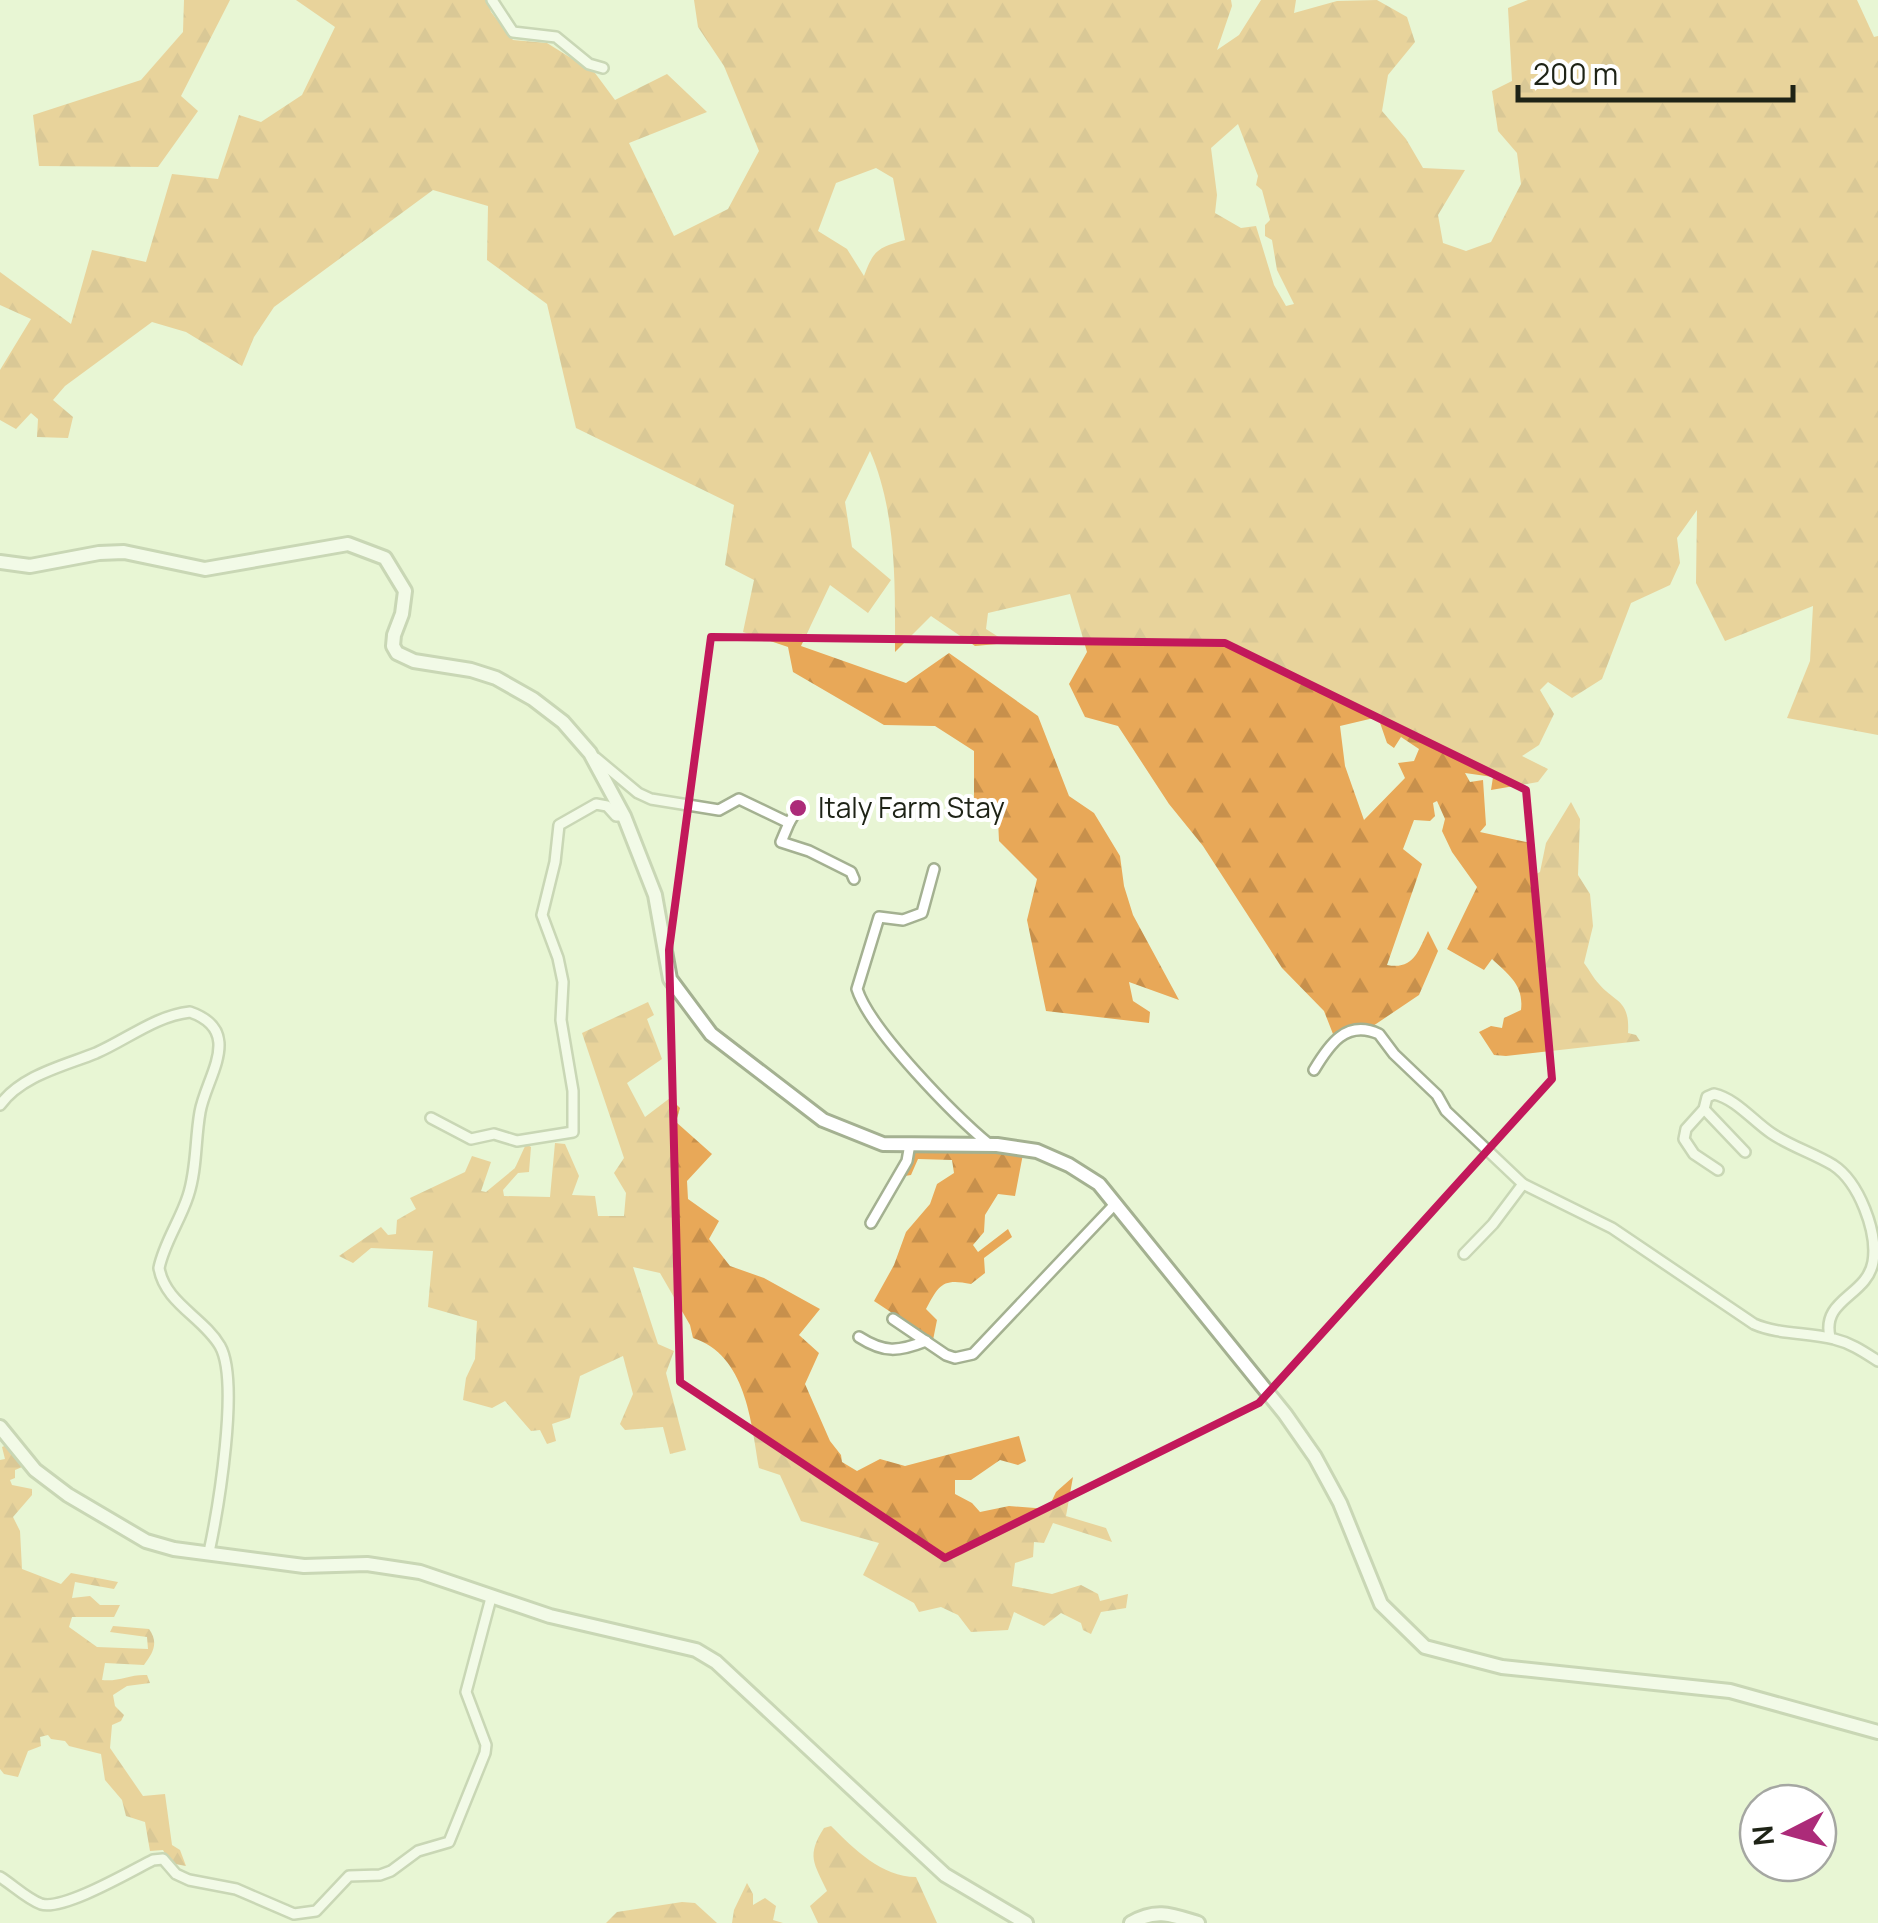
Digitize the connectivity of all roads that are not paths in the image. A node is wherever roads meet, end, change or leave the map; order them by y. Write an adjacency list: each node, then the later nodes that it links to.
1 (492, 0): 2 (street)
2 (602, 68)
3 (0, 562): 4 (street)
4 (590, 753): 6 (street); 7 (street)
5 (798, 808): 7 (street)
6 (624, 816): 13 (street); 14 (street)
7 (789, 823): 9 (street)
8 (934, 869): 15 (street)
9 (854, 879)
10 (1314, 1070): 18 (street)
11 (0, 1105): 28 (street)
12 (1704, 1109): 16 (street); 17 (street); 24 (street)
13 (431, 1118)
14 (910, 1144): 15 (street); 20 (street)
15 (990, 1145): 19 (street)
16 (1745, 1152)
17 (1718, 1170)
18 (1523, 1184): 21 (street); 24 (street)
19 (1116, 1203): 25 (street); 30 (street)
20 (871, 1223)
21 (1464, 1254)
22 (893, 1320): 25 (street)
23 (860, 1336): 25 (street)
24 (1830, 1337): 26 (street)
25 (926, 1342)
26 (1878, 1361)
27 (0, 1427): 28 (street)
28 (209, 1552): 29 (street)
29 (491, 1598): 31 (street); 32 (street)
30 (1878, 1732)
31 (0, 1877)
32 (1026, 1923)
33 (1131, 1923): 34 (street)
34 (1198, 1923)

